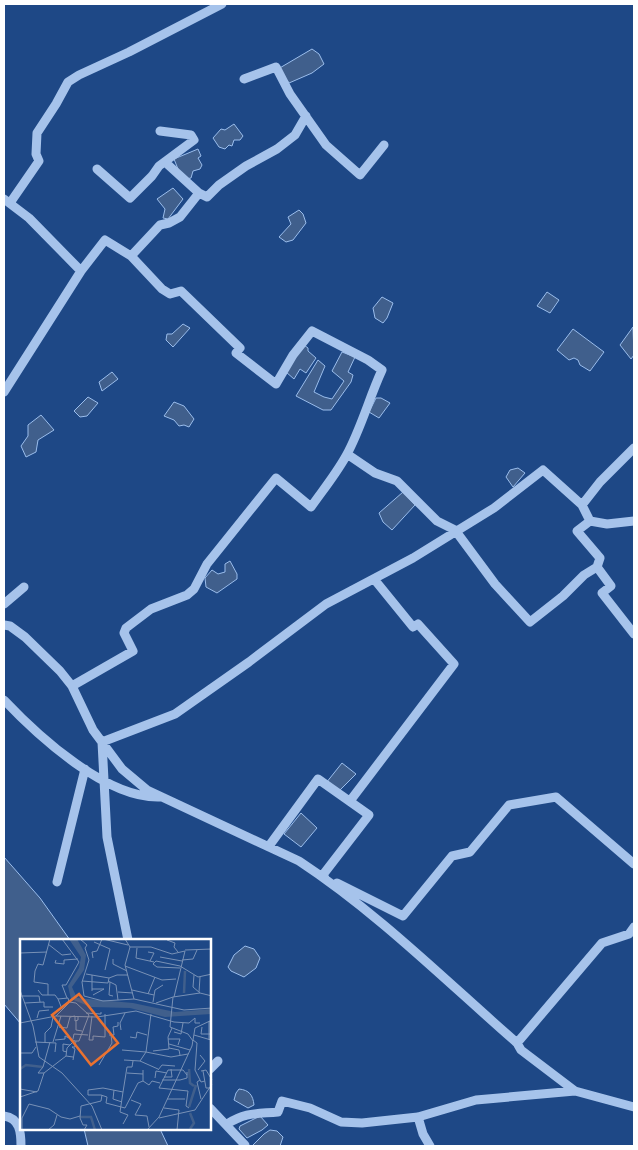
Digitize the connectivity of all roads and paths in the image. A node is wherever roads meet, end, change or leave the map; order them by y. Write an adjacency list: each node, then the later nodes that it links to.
1 (222, 4): 9 (street)
2 (244, 79): 3 (street)
3 (306, 116): 5 (street); 8 (street)
4 (160, 131): 6 (street)
5 (384, 145)
6 (165, 162): 7 (street); 8 (street)
7 (97, 169)
8 (199, 193): 10 (street)
9 (7, 201): 11 (street)
10 (131, 256): 11 (street); 14 (street)
11 (81, 271): 12 (street)
12 (4, 392)
13 (634, 448): 15 (street)
14 (347, 454): 18 (street); 25 (street)
15 (582, 505): 16 (street); 18 (street)
16 (590, 521): 17 (street); 19 (street)
17 (634, 521)
18 (456, 530): 19 (street); 20 (street)
19 (597, 567): 24 (street)
20 (374, 579): 27 (street); 31 (street)
21 (24, 587): 22 (street)
22 (4, 604)
23 (4, 625): 25 (street)
24 (634, 634)
25 (72, 686): 27 (street)
26 (4, 700): 28 (street)
27 (102, 742): 29 (street); 30 (street)
28 (85, 769): 29 (street); 35 (street)
29 (104, 780): 30 (street); 37 (street)
30 (162, 797): 32 (street)
31 (350, 801): 32 (street); 34 (street)
32 (269, 846): 34 (street)
33 (634, 864): 34 (street)
34 (322, 876): 38 (street)
35 (57, 882)
36 (634, 927): 38 (street)
37 (128, 939)
38 (517, 1043): 41 (street)
39 (218, 1060): 40 (street)
40 (211, 1067)
41 (575, 1091): 42 (street); 45 (street)
42 (634, 1107)
43 (211, 1109): 46 (street)
44 (4, 1116): 47 (street)
45 (418, 1117): 46 (street); 49 (street)
46 (227, 1124): 48 (street)
47 (21, 1146)
48 (244, 1146)
49 (430, 1146)

